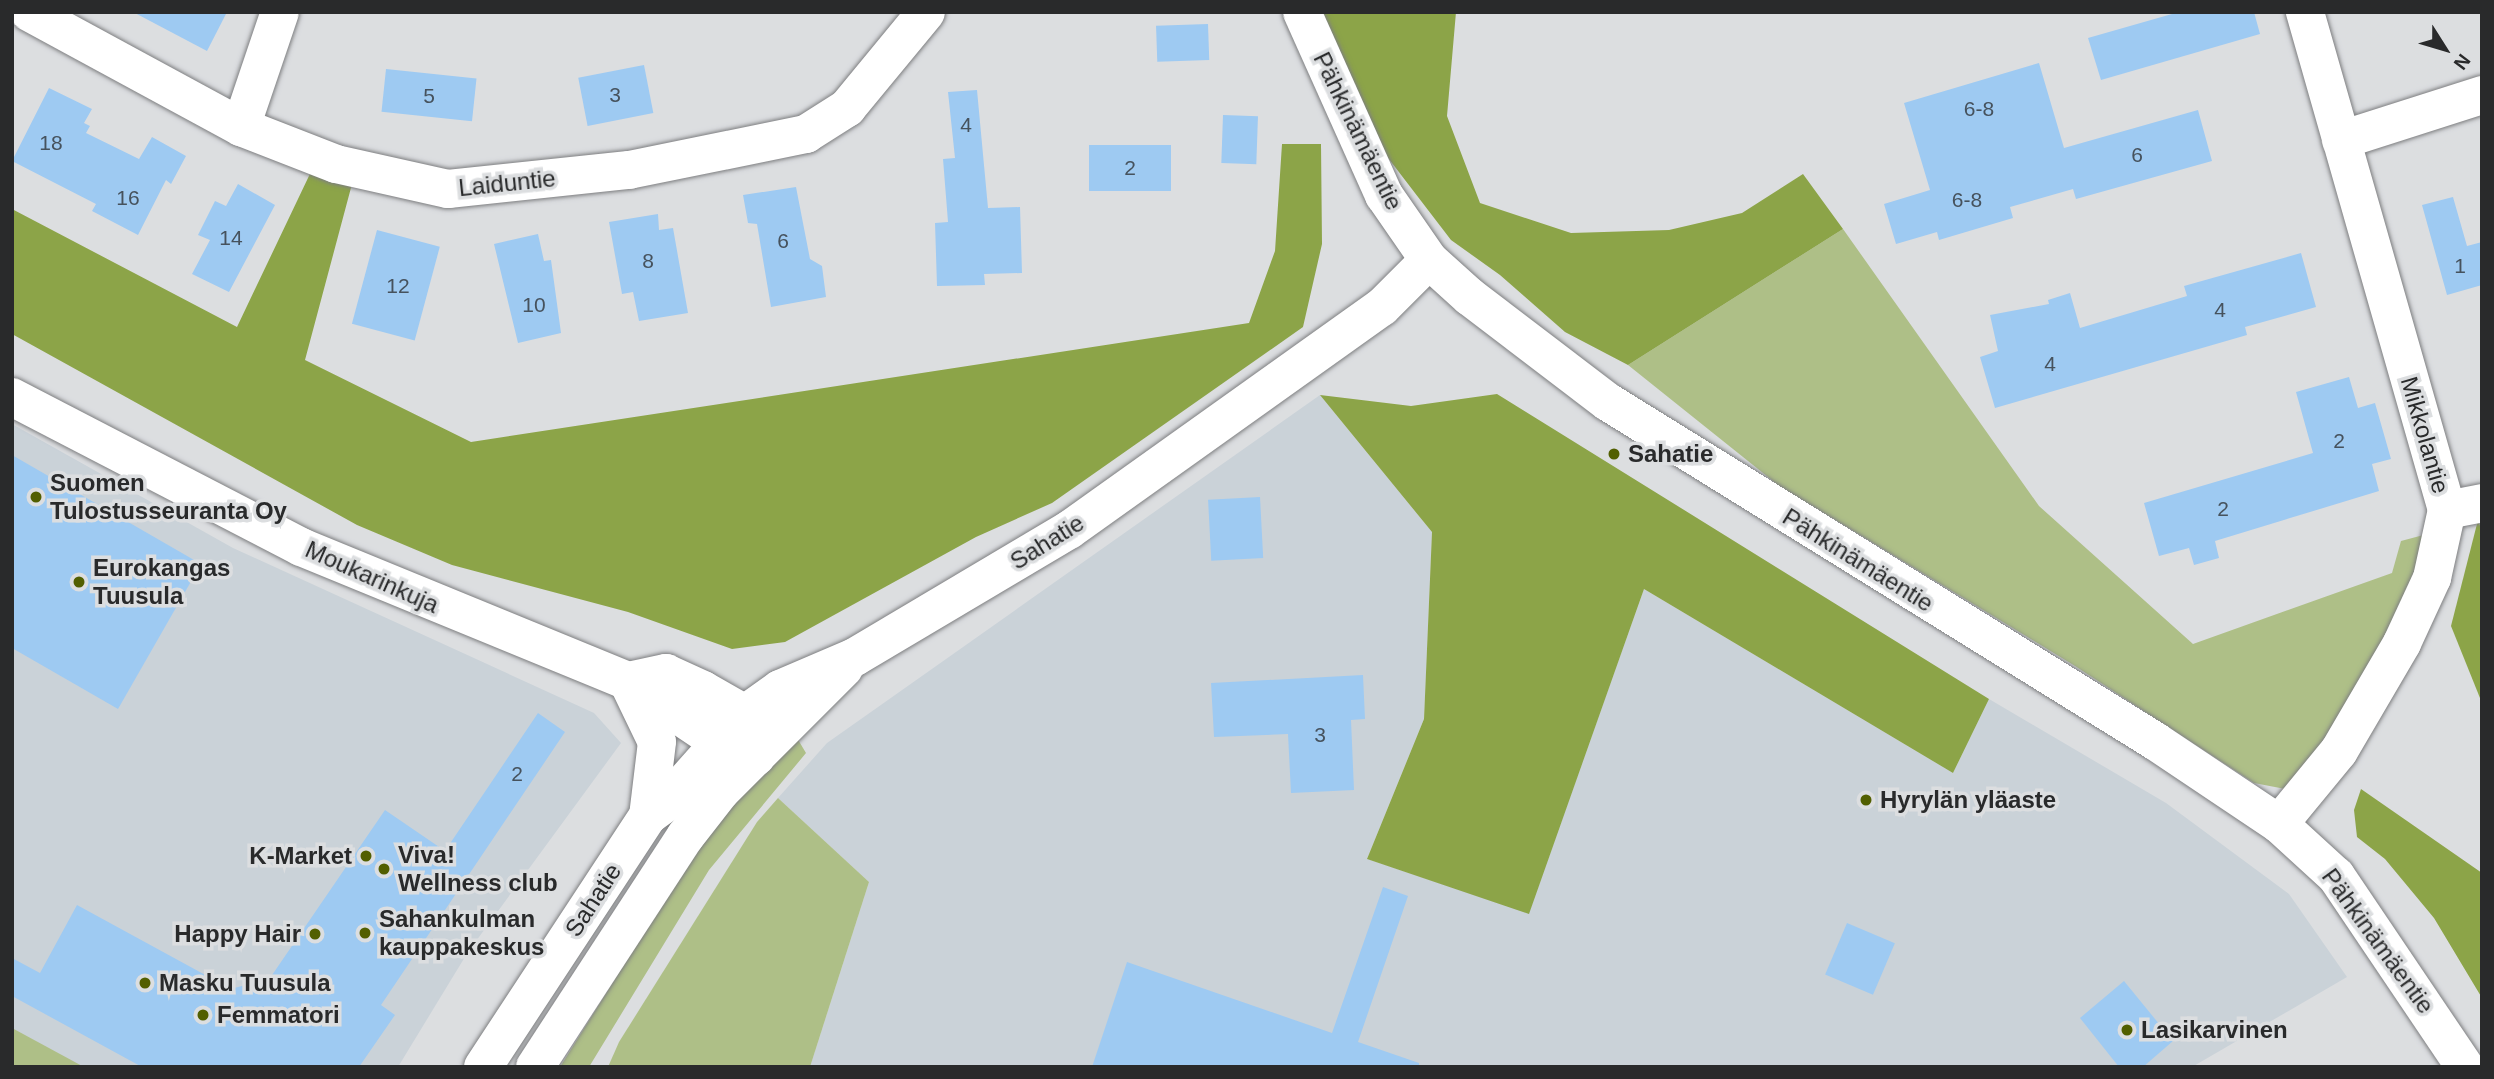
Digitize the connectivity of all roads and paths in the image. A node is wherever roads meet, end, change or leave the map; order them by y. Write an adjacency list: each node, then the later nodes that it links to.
1 (29, 12): 7 (street, Laiduntie)
2 (280, 12): 7 (street)
3 (926, 12): 7 (street, Laiduntie)
4 (1302, 12): 9 (street, Pähkinämäentie)
5 (2305, 12): 8 (street, Mikkolantie)
6 (2482, 95): 8 (street)
7 (242, 127)
8 (2341, 141): 11 (street, Mikkolantie)
9 (1429, 260): 12 (street, Sahatie); 18 (street, Pähkinämäentie)
10 (12, 397): 13 (street, Moukarinkuja)
11 (2464, 507): 18 (street, Mikkolantie)
12 (855, 657): 14 (street, Sahatie); 16 (street, Sahatie)
13 (628, 681): 14 (street); 15 (street, Moukarinkuja); 17 (street)
14 (744, 715): 15 (street, Sahatie); 16 (street)
15 (717, 741): 16 (street, Moukarinkuja); 17 (street, Sahatie)
16 (756, 757): 20 (street, Sahatie)
17 (648, 816): 19 (street, Sahatie)
18 (2279, 824): 21 (street, Pähkinämäentie)
19 (483, 1067)
20 (535, 1067)
21 (2465, 1067)

